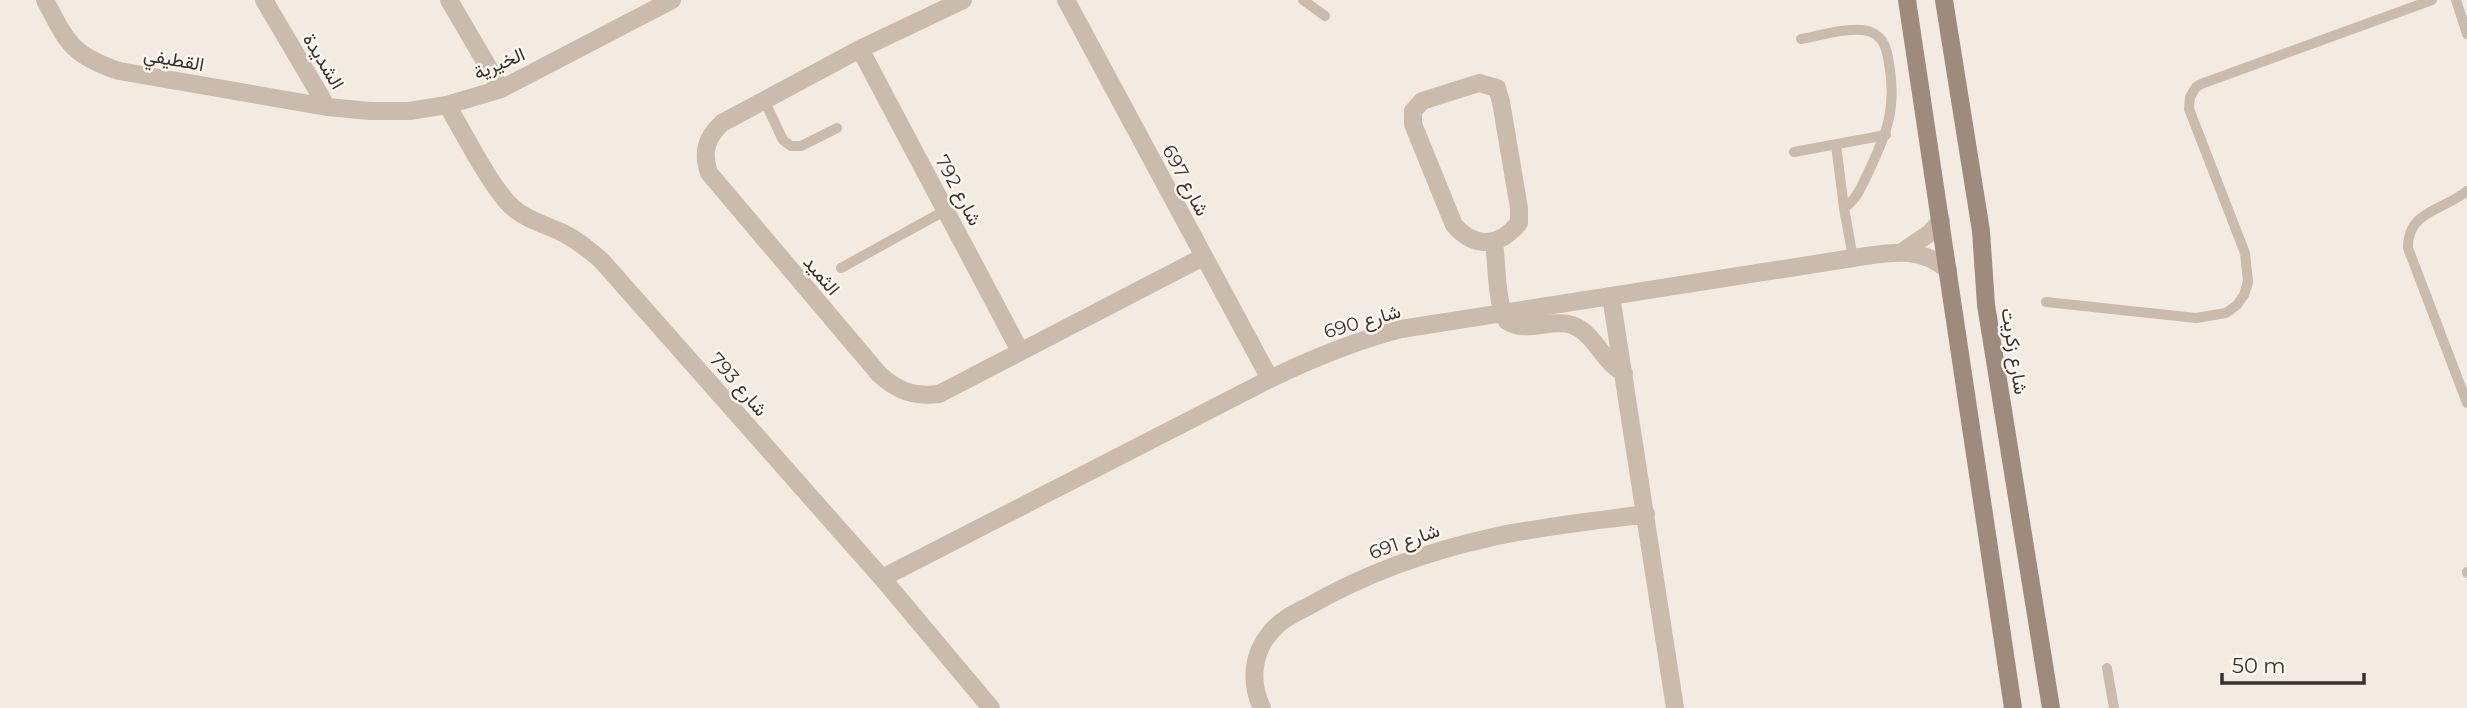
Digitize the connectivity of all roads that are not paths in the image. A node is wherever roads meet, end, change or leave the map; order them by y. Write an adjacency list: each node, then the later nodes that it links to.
1 (45, 0): 19 (street, القطيفي)
2 (264, 0): 19 (street, الشديدة)
3 (449, 0): 16 (street)
4 (962, 0): 15 (street, الثميد)
5 (1066, 0): 30 (street, شارع 697)
6 (1303, 0): 12 (lane)
7 (1907, 0): 27 (street)
8 (1944, 0): 49 (street, شارع زكريت)
9 (2431, 0): 35 (lane)
10 (2456, 0): 13 (lane)
11 (668, 1): 16 (street, الخيرية)
12 (1325, 16)
13 (2467, 34)
14 (1801, 39): 21 (lane)
15 (860, 49): 17 (street, الثميد); 26 (street, شارع 792)
16 (501, 89): 18 (street, الخيرية)
17 (764, 100): 20 (lane); 37 (street, الثميد)
18 (447, 105): 19 (street, الخيرية); 43 (street, شارع 793)
19 (327, 107)
20 (837, 128)
21 (1886, 135): 22 (lane); 25 (lane)
22 (1836, 145): 23 (lane); 25 (lane)
23 (1794, 152)
24 (2467, 191): 40 (lane)
25 (1844, 208): 31 (lane)
26 (946, 210): 32 (lane); 37 (street, شارع 792)
27 (1941, 220): 29 (street, شارع 690); 33 (street)
28 (1494, 242): 28 (street); 36 (street)
29 (1902, 252): 31 (street, شارع 690); 33 (street, شارع 690)
30 (1203, 257): 37 (street, الثميد); 39 (street, شارع 697)
31 (1853, 258): 34 (street, شارع 690)
32 (841, 268)
33 (1948, 270): 48 (street)
34 (1611, 296): 36 (street, شارع 690); 38 (street)
35 (2046, 302)
36 (1503, 313): 38 (street); 39 (street, شارع 690)
37 (1020, 351)
38 (1624, 373): 42 (street)
39 (1269, 379): 43 (street, شارع 690)
40 (2465, 390): 41 (lane)
41 (2467, 402)
42 (1646, 514): 46 (street, شارع 691); 47 (street)
43 (882, 578): 45 (street, شارع 793)
44 (2106, 668): 50 (lane)
45 (991, 708)
46 (1262, 708)
47 (1675, 708)
48 (2012, 708)
49 (2051, 708)
50 (2114, 708)

